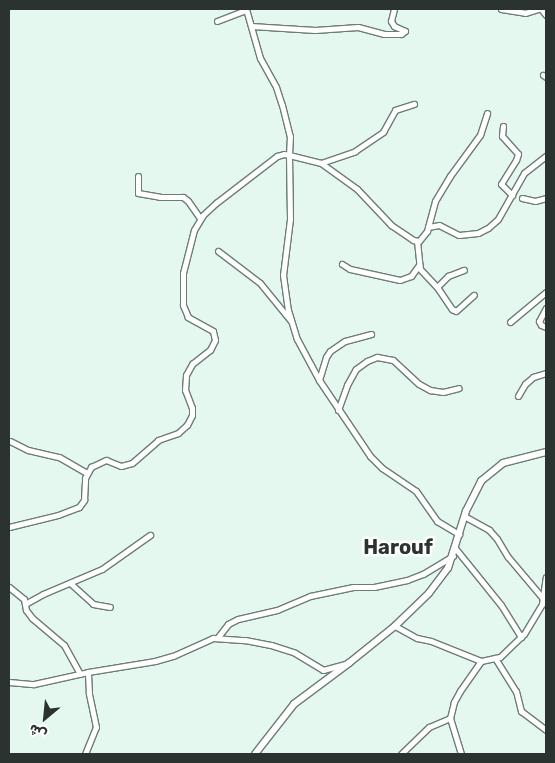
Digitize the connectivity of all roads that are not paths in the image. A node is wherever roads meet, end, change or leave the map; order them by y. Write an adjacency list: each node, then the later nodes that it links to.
1 (246, 9): 6 (street); 7 (street)
2 (394, 9): 7 (street)
3 (501, 9): 4 (street)
4 (539, 9): 5 (street)
5 (546, 15)
6 (217, 21)
7 (251, 26): 11 (street)
8 (414, 104): 13 (street)
9 (487, 113): 19 (street)
10 (503, 126): 15 (street)
11 (289, 155): 13 (street); 18 (street); 29 (street)
12 (546, 156): 15 (street)
13 (321, 163): 20 (street)
14 (138, 176): 18 (street)
15 (512, 195): 19 (street)
16 (522, 198): 17 (street)
17 (546, 198)
18 (200, 218): 40 (street)
19 (428, 227): 20 (street)
20 (417, 242): 23 (street)
21 (218, 251): 29 (street)
22 (342, 264): 23 (street)
23 (419, 265): 25 (street)
24 (464, 270): 25 (street)
25 (437, 287): 27 (street)
26 (546, 292): 30 (street)
27 (474, 295)
28 (546, 308): 31 (street)
29 (291, 321): 34 (street)
30 (510, 322)
31 (546, 327)
32 (371, 334): 34 (street)
33 (546, 373): 36 (street)
34 (318, 380): 37 (street)
35 (459, 388): 37 (street)
36 (518, 396)
37 (338, 410): 43 (street)
38 (10, 441): 40 (street)
39 (546, 452): 41 (street)
40 (87, 473): 42 (street)
41 (464, 516): 43 (street); 50 (street)
42 (9, 527)
43 (459, 534): 45 (street)
44 (150, 535): 48 (street)
45 (456, 548): 46 (street); 55 (street)
46 (453, 556): 53 (street); 54 (street)
47 (546, 577): 50 (street)
48 (70, 583): 51 (street); 52 (street)
49 (9, 588): 51 (street)
50 (544, 601): 55 (street)
51 (25, 604): 60 (street)
52 (110, 607)
53 (395, 626): 57 (street); 58 (street)
54 (218, 637): 58 (street); 59 (street)
55 (522, 637): 56 (street)
56 (495, 658): 57 (street); 63 (street)
57 (481, 661): 62 (street)
58 (349, 663): 65 (street)
59 (88, 672): 60 (street); 64 (street)
60 (80, 674): 61 (street)
61 (9, 682)
62 (450, 718): 66 (street); 67 (street)
63 (546, 730)
64 (85, 754)
65 (255, 754)
66 (401, 754)
67 (461, 754)

